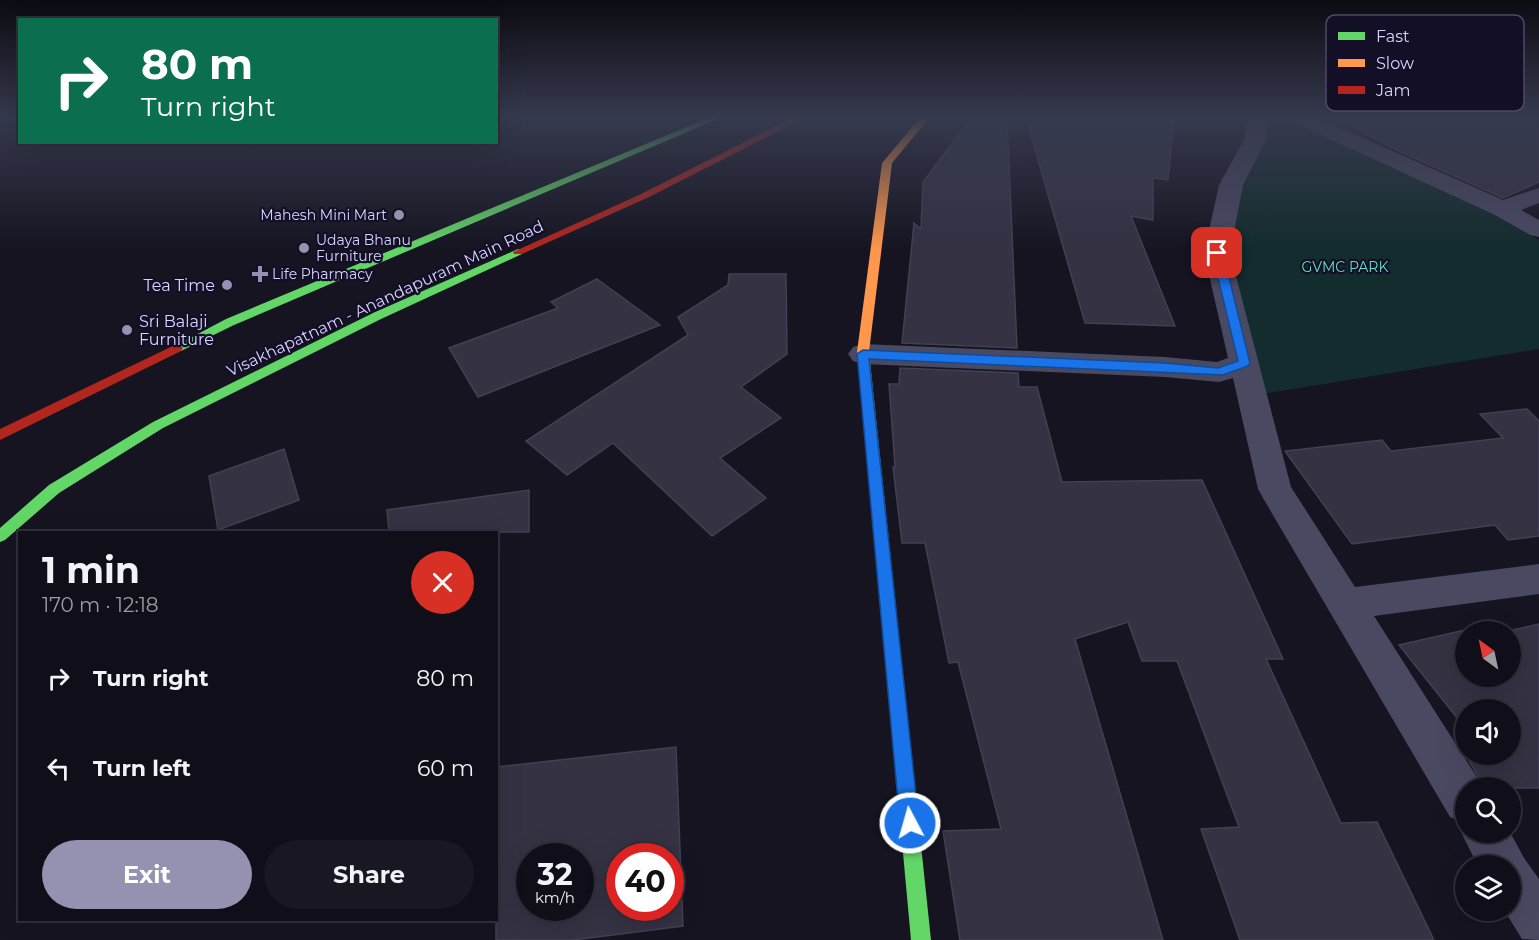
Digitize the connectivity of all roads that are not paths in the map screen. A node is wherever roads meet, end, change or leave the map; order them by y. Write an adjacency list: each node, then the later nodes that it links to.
1 (609, 162): 11 (main road, Visakhapatnam - Anandapuram Main Road)
2 (712, 162): 12 (main road, Visakhapatnam - Anandapuram Main Road)
3 (887, 162): 9 (main road)
4 (1243, 162): 10 (street)
5 (1397, 162): 7 (street)
6 (1539, 195): 7 (street)
7 (1502, 209): 8 (street)
8 (1539, 230)
9 (863, 354): 10 (street); 18 (main road)
10 (1244, 363): 14 (street)
11 (0, 435)
12 (0, 536)
13 (1539, 579): 14 (street)
14 (1346, 604): 15 (street)
15 (1455, 783)
16 (1521, 893): 17 (street)
17 (1539, 922)
18 (921, 940)

